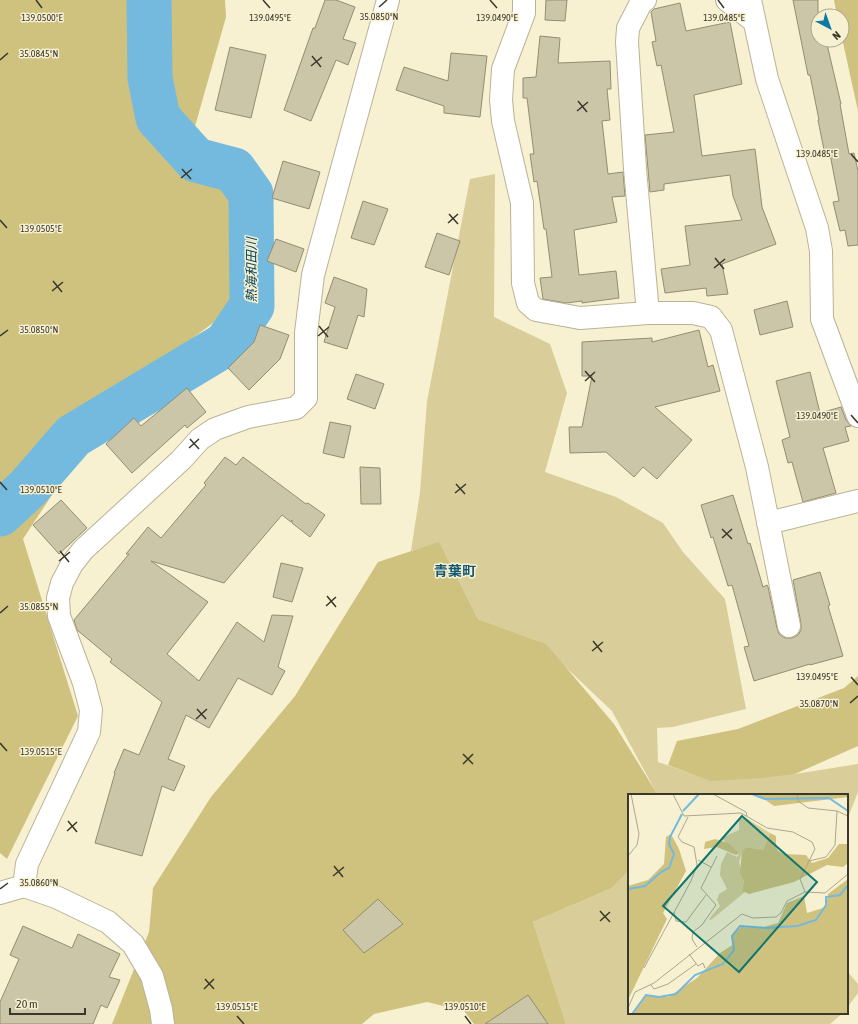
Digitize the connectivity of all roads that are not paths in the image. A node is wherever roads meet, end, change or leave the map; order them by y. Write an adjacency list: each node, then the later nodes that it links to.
1 (388, 0): 11 (street)
2 (524, 0): 6 (street)
3 (645, 0): 6 (street)
4 (727, 0): 5 (street)
5 (752, 10): 7 (street)
6 (648, 313): 9 (street)
7 (858, 416)
8 (858, 501): 9 (street)
9 (768, 523): 10 (street)
10 (790, 626)
11 (24, 886): 12 (street); 13 (street)
12 (0, 893)
13 (163, 1024)

